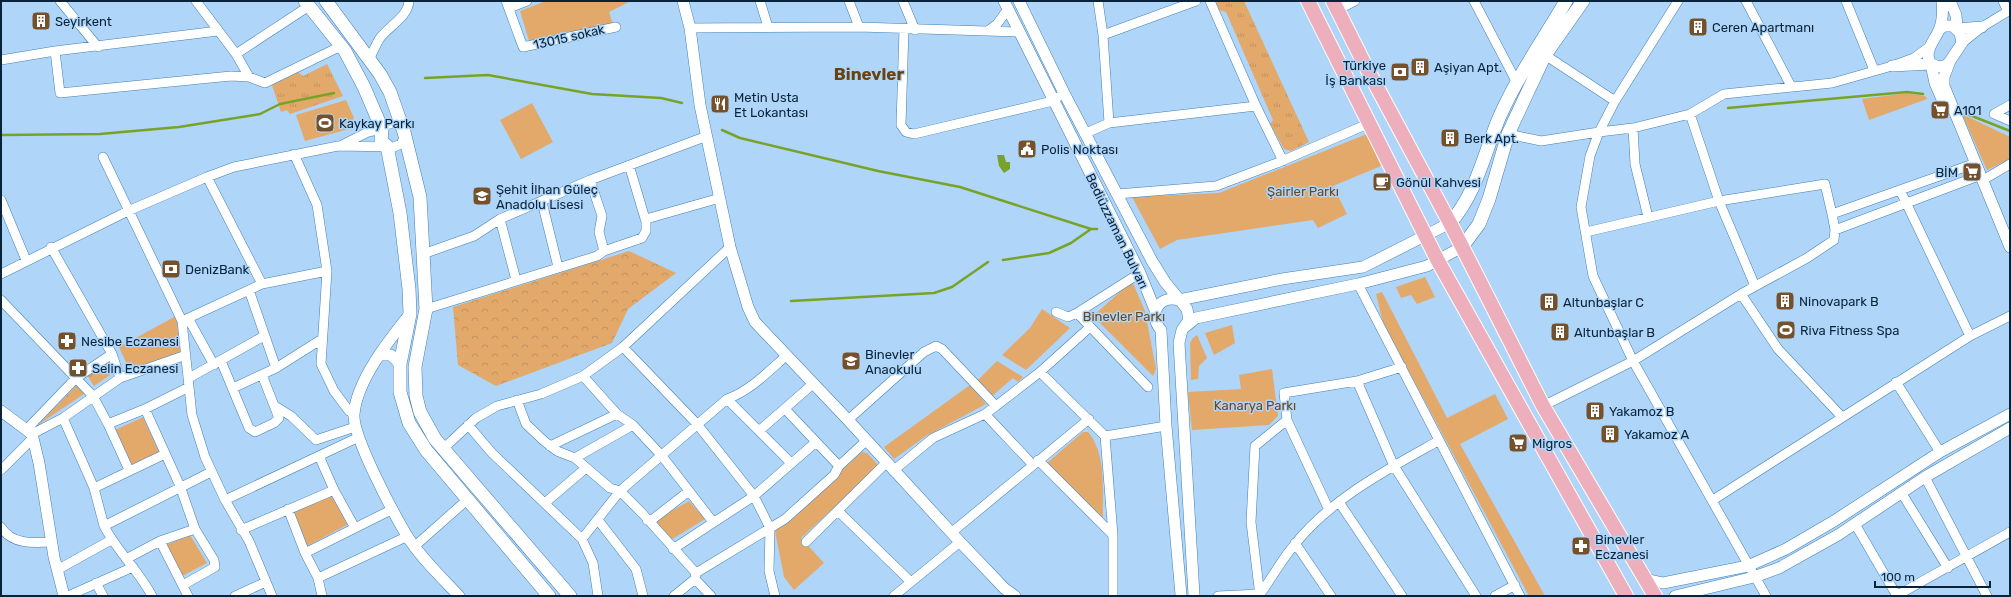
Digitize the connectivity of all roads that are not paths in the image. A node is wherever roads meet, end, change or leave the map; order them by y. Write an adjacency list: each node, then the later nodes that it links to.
1 (60, 1): 44 (street)
2 (196, 1): 40 (street)
3 (326, 1): 51 (main road)
4 (409, 1): 51 (street)
5 (527, 1): 26 (street)
6 (683, 1): 34 (street)
7 (760, 1): 31 (street)
8 (849, 1): 32 (street)
9 (903, 1): 37 (street)
10 (1019, 1): 59 (street, Bediüzzaman Bulvarı)
11 (1098, 1): 42 (street)
12 (1196, 1): 42 (street)
13 (1210, 1): 63 (street)
14 (1308, 1): 67 (main road)
15 (1355, 1): 28 (street)
16 (1474, 1): 57 (street)
17 (1566, 1): 57 (main road)
18 (1583, 1): 49 (main road)
19 (1678, 1): 60 (street)
20 (1746, 1): 58 (street)
21 (1846, 1): 55 (street)
22 (1942, 1): 39 (street)
23 (1950, 1): 36 (street)
24 (2003, 1): 29 (street)
25 (307, 3): 45 (main road); 48 (street)
26 (507, 4): 30 (street, 13015 sokak)
27 (1006, 5): 38 (street); 41 (street, Bediüzzaman Bulvarı)
28 (1335, 5): 89 (main road)
29 (2009, 11): 33 (street)
30 (616, 27)
31 (768, 27): 32 (street); 34 (street)
32 (859, 27): 35 (street)
33 (1982, 27): 36 (street); 43 (street)
34 (690, 28): 74 (street)
35 (904, 29): 37 (street); 61 (street)
36 (1958, 29): 39 (street); 43 (street)
37 (915, 30): 38 (street)
38 (989, 30): 41 (street)
39 (1939, 30): 46 (street)
40 (218, 31): 44 (street); 48 (street)
41 (1020, 32): 61 (street, Bediüzzaman Bulvarı)
42 (1103, 35): 66 (street)
43 (1962, 43): 52 (street)
44 (98, 46): 47 (street)
45 (341, 46): 56 (street); 69 (main road)
46 (1929, 47): 53 (street); 54 (street)
47 (55, 50): 50 (street); 56 (street)
48 (236, 54): 56 (street)
49 (1545, 55): 60 (street); 73 (main road)
50 (2, 57)
51 (370, 58): 70 (main road)
52 (1950, 61): 53 (street); 80 (street)
53 (1931, 64): 54 (street); 80 (street)
54 (1892, 66): 55 (street)
55 (1874, 70): 58 (street)
56 (249, 78)
57 (1516, 81): 94 (main road)
58 (1791, 86): 64 (street)
59 (1064, 93): 61 (street); 72 (street, Bediüzzaman Bulvarı)
60 (1615, 100): 71 (street)
61 (1053, 101): 116 (street, Bediüzzaman Bulvarı)
62 (2010, 105): 65 (street)
63 (1256, 106): 66 (street); 79 (street)
64 (1690, 114): 68 (street); 91 (street)
65 (2010, 121)
66 (1109, 123): 72 (street)
67 (1370, 123): 79 (street); 104 (main road)
68 (1633, 128): 71 (street); 97 (street)
69 (382, 129): 70 (street); 75 (street); 76 (main road)
70 (403, 132): 76 (street); 110 (main road)
71 (1599, 132): 73 (street); 103 (street)
72 (1086, 134): 87 (street, Bediüzzaman Bulvarı)
73 (1508, 134): 101 (main road)
74 (707, 136): 82 (street); 88 (street)
75 (338, 146): 76 (street); 77 (street)
76 (387, 146): 130 (main road)
77 (294, 154): 83 (street); 115 (street)
78 (103, 157): 95 (street)
79 (1283, 161): 87 (street)
80 (1976, 163): 84 (street); 86 (street)
81 (2010, 164): 84 (street)
82 (629, 165): 85 (street); 99 (street)
83 (207, 177): 95 (street); 119 (street)
84 (1982, 178): 93 (street); 107 (street)
85 (590, 180): 92 (street); 109 (street)
86 (1900, 190): 93 (street); 96 (street)
87 (1117, 194): 125 (street, Bediüzzaman Bulvarı)
88 (720, 198): 99 (street); 105 (street)
89 (1437, 198): 94 (main road); 100 (main road)
90 (1, 200): 111 (street)
91 (1719, 201): 96 (street); 97 (street); 121 (street)
92 (542, 202): 98 (street); 114 (street)
93 (1906, 203): 102 (street); 137 (street)
94 (1464, 205): 100 (main road)
95 (128, 211): 108 (street); 132 (street)
96 (1832, 214): 102 (street)
97 (1648, 217): 103 (street)
98 (500, 219): 110 (street); 118 (street)
99 (646, 219): 109 (street)
100 (1450, 224): 104 (street); 106 (main road)
101 (1474, 230): 106 (main road); 113 (main road)
102 (1835, 230): 121 (street)
103 (1586, 232): 144 (street)
104 (1427, 236): 112 (main road); 125 (street)
105 (730, 247): 139 (street); 143 (street)
106 (1462, 247): 112 (street); 113 (main road)
107 (2010, 247)
108 (51, 248): 111 (street); 140 (street)
109 (604, 251): 114 (street)
110 (424, 254): 126 (main road)
111 (26, 260): 117 (street)
112 (1438, 261): 120 (street); 293 (main road)
113 (1471, 264): 165 (main road)
114 (558, 267): 118 (street)
115 (327, 271): 119 (street); 138 (street)
116 (1140, 273): 127 (street, Bediüzzaman Bulvarı); 129 (street)
117 (1, 274)
118 (516, 280): 126 (street)
119 (262, 284): 122 (street)
120 (1358, 284): 134 (street); 147 (street)
121 (1755, 286): 123 (street)
122 (249, 290): 132 (street); 136 (street)
123 (1741, 294): 144 (street); 173 (street)
124 (1, 300): 152 (street)
125 (1179, 300): 127 (street); 134 (street)
126 (426, 308): 192 (main road)
127 (1155, 310): 135 (street)
128 (1056, 312): 129 (street)
129 (1077, 313): 133 (street)
130 (410, 314): 142 (street); 146 (main road)
131 (2010, 316): 137 (street)
132 (185, 319): 141 (street); 145 (street)
133 (1090, 327): 149 (street); 158 (street)
134 (1184, 328): 135 (street); 265 (street)
135 (1161, 330): 182 (street)
136 (264, 336): 145 (street); 148 (street)
137 (1970, 336): 155 (street)
138 (322, 339): 148 (street); 169 (street)
139 (623, 347): 151 (street); 179 (street)
140 (112, 354): 152 (street); 153 (street)
141 (186, 355): 153 (street); 156 (street)
142 (380, 355): 146 (street); 169 (street)
143 (786, 356): 157 (street); 161 (street)
144 (1633, 361): 165 (street); 217 (street)
145 (217, 363): 156 (street); 159 (street)
146 (400, 364): 215 (main road)
147 (1402, 367): 154 (street); 189 (street)
148 (276, 368): 150 (street)
149 (1040, 372): 164 (street); 175 (street)
150 (262, 375): 159 (street); 163 (street)
151 (583, 376): 162 (street); 170 (street)
152 (76, 378): 160 (street); 186 (street)
153 (120, 378): 160 (street)
154 (1357, 381): 177 (street); 201 (street)
155 (1896, 382): 173 (street); 193 (street)
156 (189, 383): 166 (street); 206 (street)
157 (814, 383): 167 (street); 176 (street)
158 (1148, 386)
159 (233, 388): 163 (street)
160 (93, 396): 174 (street); 178 (street)
161 (727, 399): 179 (street); 184 (street)
162 (517, 400): 180 (street); 191 (street)
163 (275, 406): 185 (street)
164 (996, 406): 171 (street); 176 (street)
165 (1543, 406): 258 (main road)
166 (145, 409): 178 (street); 194 (street)
167 (785, 409): 184 (street); 190 (street)
168 (1, 411): 186 (street)
169 (354, 414): 185 (street)
170 (617, 414): 181 (street); 191 (street)
171 (985, 414): 199 (street); 202 (street)
172 (2010, 414): 193 (street)
173 (1842, 417): 217 (street)
174 (63, 418): 186 (street); 209 (street)
175 (1089, 419): 187 (street); 199 (street)
176 (848, 420): 188 (street)
177 (1287, 420): 222 (street); 266 (street)
178 (108, 424): 205 (street)
179 (697, 424): 196 (street); 214 (street)
180 (468, 425): 192 (street); 218 (street)
181 (633, 425): 196 (street); 197 (street)
182 (1166, 426): 187 (street); 264 (street)
183 (2010, 428): 207 (street)
184 (760, 430): 198 (street)
185 (357, 432): 195 (street); 221 (street)
186 (30, 435): 204 (street); 241 (street)
187 (1104, 436): 236 (street)
188 (867, 440): 200 (street); 202 (street)
189 (1438, 441): 201 (street); 263 (street)
190 (816, 442): 198 (street); 200 (street)
191 (550, 446): 197 (street)
192 (443, 449): 277 (main road)
193 (1940, 452): 251 (street)
194 (165, 454): 205 (street); 208 (street)
195 (319, 456): 210 (street); 216 (street)
196 (662, 456): 211 (street); 212 (street)
197 (575, 458): 203 (street)
198 (791, 463): 214 (street)
199 (1036, 463): 234 (street); 236 (street)
200 (839, 466): 231 (street)
201 (1394, 466): 219 (street); 290 (street)
202 (889, 467): 223 (street); 234 (street)
203 (586, 468): 211 (street); 218 (street)
204 (1, 470)
205 (129, 470): 209 (street)
206 (211, 472): 208 (street); 216 (street)
207 (1925, 477): 213 (street); 249 (street)
208 (180, 486): 228 (street); 232 (street)
209 (94, 488): 228 (street)
210 (334, 490): 220 (street); 230 (street)
211 (620, 491): 224 (street); 225 (street)
212 (689, 491): 225 (street); 226 (street)
213 (1902, 492): 227 (street); 253 (street)
214 (754, 496): 226 (street); 231 (street)
215 (468, 499): 245 (street); 276 (main road)
216 (225, 500): 233 (street)
217 (1713, 500): 251 (street)
218 (546, 502): 238 (street)
219 (1339, 502): 222 (street); 289 (street)
220 (288, 509): 233 (street); 248 (street)
221 (393, 509): 230 (street); 237 (street)
222 (1329, 510): 244 (street)
223 (838, 511): 242 (street); 260 (street)
224 (598, 520): 238 (street); 279 (street)
225 (647, 520): 246 (street)
226 (713, 522): 246 (street)
227 (1855, 524): 256 (street); 297 (street)
228 (104, 526): 239 (street)
229 (1, 527): 241 (street)
230 (355, 528): 248 (street)
231 (770, 528): 255 (street); 282 (street)
232 (195, 529): 240 (street); 262 (street)
233 (242, 530): 259 (street)
234 (951, 532): 243 (street)
235 (2010, 532): 249 (street)
236 (1113, 535): 286 (street)
237 (408, 536): 245 (street); 257 (street)
238 (582, 539): 278 (street)
239 (111, 540): 250 (street); 254 (street)
240 (160, 541): 250 (street); 262 (street)
241 (52, 542): 254 (street)
242 (806, 542)
243 (960, 542): 247 (street); 260 (street)
244 (1295, 543): 266 (street); 288 (street)
245 (415, 546): 275 (street)
246 (673, 549): 255 (street)
247 (968, 551): 284 (street); 285 (street)
248 (305, 552): 257 (street)
249 (1967, 557): 253 (street); 298 (street)
250 (126, 559): 252 (street)
251 (1748, 566): 256 (street); 258 (street)
252 (133, 567): 261 (street); 270 (street)
253 (1948, 568): 297 (street)
254 (57, 570): 267 (street)
255 (695, 576): 280 (street); 281 (street)
256 (1754, 577): 295 (street); 296 (street)
257 (318, 578): 274 (street)
258 (1644, 579): 294 (main road)
259 (266, 582): 272 (street); 273 (street)
260 (911, 582): 283 (street)
261 (96, 583): 268 (street); 269 (street)
262 (183, 585): 271 (street)
263 (1515, 585): 291 (street); 292 (street)
264 (1181, 595): 265 (street)
265 (1195, 595)
266 (1260, 595): 287 (street)
267 (64, 596)
268 (68, 596)
269 (103, 596)
270 (152, 596)
271 (188, 596)
272 (235, 596)
273 (272, 596)
274 (322, 596)
275 (459, 596)
276 (549, 596)
277 (570, 596)
278 (598, 596)
279 (643, 596)
280 (674, 596)
281 (711, 596)
282 (775, 596)
283 (894, 596)
284 (1004, 596)
285 (1015, 596)
286 (1113, 596)
287 (1218, 596)
288 (1331, 596)
289 (1402, 596)
290 (1476, 596)
291 (1495, 596)
292 (1520, 596)
293 (1626, 596)
294 (1655, 596)
295 (1675, 596)
296 (1766, 596)
297 (1897, 596)
298 (1987, 596)

